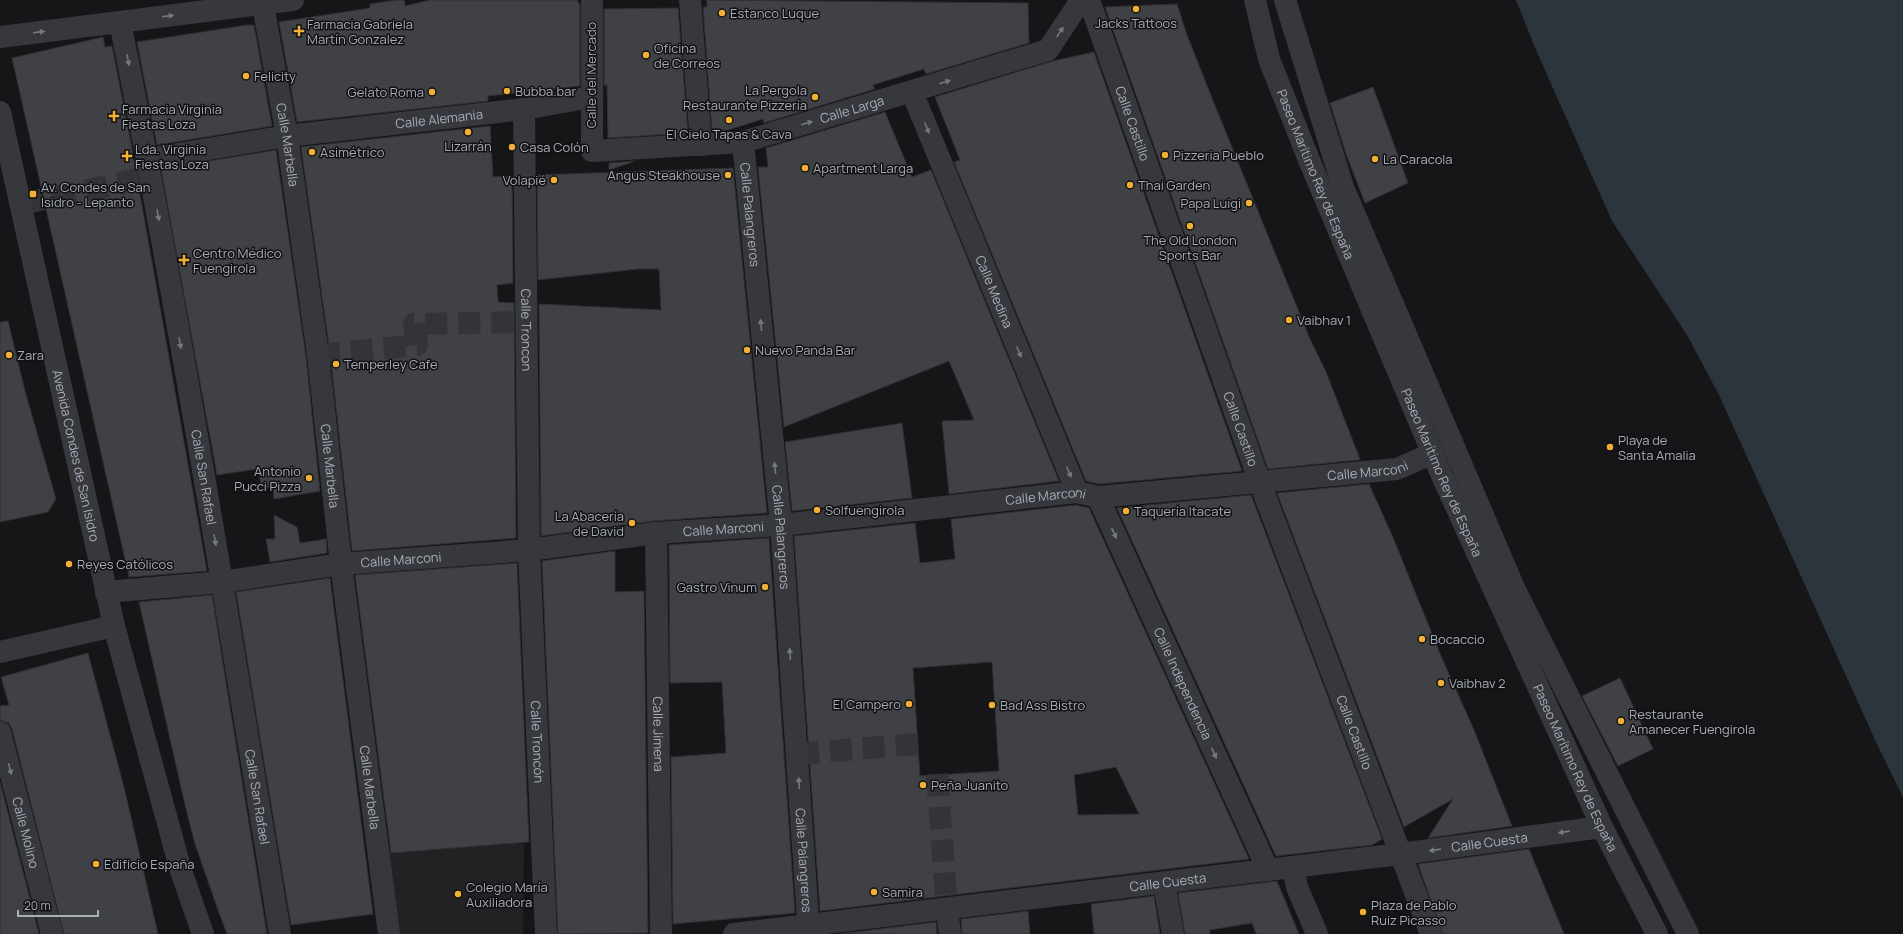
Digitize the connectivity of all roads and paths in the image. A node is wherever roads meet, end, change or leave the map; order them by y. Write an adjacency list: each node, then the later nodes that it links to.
1 (294, 0): 8 (street)
2 (592, 0): 12 (street, Calle del Mercado)
3 (690, 0): 17 (street)
4 (1081, 0): 11 (street, Calle Larga, one-way to 4)
5 (1089, 0): 21 (street, Calle Castillo)
6 (1255, 0): 20 (street, Paseo Marítimo Rey de España)
7 (1285, 0): 52 (street)
8 (262, 2): 9 (street, one-way to 8); 15 (street, Calle Marbella)
9 (120, 22): 10 (street, one-way to 9); 19 (street, Calle San Rafael, one-way to 19)
10 (0, 37)
11 (912, 92): 16 (street, Calle Larga, one-way to 11); 22 (street, Calle Medina, one-way to 22)
12 (590, 97): 13 (street, Calle Alemania); 18 (street, Calle del Mercado)
13 (524, 110): 15 (street, Calle Alemania); 26 (street, Calle Troncon)
14 (0, 112): 29 (street, Avenida Condes de San Isidro)
15 (287, 136): 19 (street, Calle Alemania); 27 (street, Calle Marbella)
16 (742, 142): 17 (street, Calle Larga); 24 (street, Calle Palangreros, one-way to 16)
17 (701, 145): 18 (street, Calle Larga)
18 (592, 151)
19 (148, 160): 28 (street, Calle San Rafael, one-way to 28)
20 (1433, 453): 21 (street, Calle Marconi); 33 (street, Paseo Marítimo Rey de España)
21 (1260, 483): 23 (street, Calle Marconi); 34 (street, Calle Castillo)
22 (1077, 492): 23 (street, Calle Marconi); 24 (street, Calle Marconi)
23 (1098, 497): 36 (street, Calle Independencia, one-way to 36)
24 (780, 525): 25 (street, Calle Marconi); 39 (street, Calle Palangreros, one-way to 24)
25 (656, 533): 26 (street, Calle Marconi); 45 (street, Calle Jimena)
26 (529, 550): 27 (street, Calle Marconi); 44 (street, Calle Troncón)
27 (341, 564): 28 (street, Calle Marconi); 43 (street, Calle Marbella)
28 (222, 582): 29 (street, Calle Marconi); 42 (street, Calle San Rafael)
29 (106, 592): 30 (street, Avenida Condes de San Isidro)
30 (114, 626): 31 (street); 41 (street, Avenida Condes de San Isidro)
31 (0, 652)
32 (0, 732): 40 (street, Calle Molino, one-way to 40)
33 (1602, 827): 34 (street, Calle Cuesta, one-way to 34); 51 (street, Paseo Marítimo Rey de España)
34 (1400, 854): 35 (street, Calle Cuesta); 50 (street, Calle Castillo)
35 (1293, 867): 36 (street, Calle Cuesta); 49 (street)
36 (1268, 870): 37 (street, Calle Cuesta)
37 (1164, 883): 38 (street, Calle Cuesta); 48 (street)
38 (947, 909): 39 (street, Calle Cuesta); 47 (street)
39 (809, 930): 46 (street, Calle Cuesta)
40 (52, 934)
41 (203, 934)
42 (280, 934)
43 (388, 934)
44 (546, 934)
45 (661, 934)
46 (734, 934)
47 (950, 934)
48 (1173, 934)
49 (1317, 934)
50 (1431, 934)
51 (1657, 934)
52 (1688, 934)

